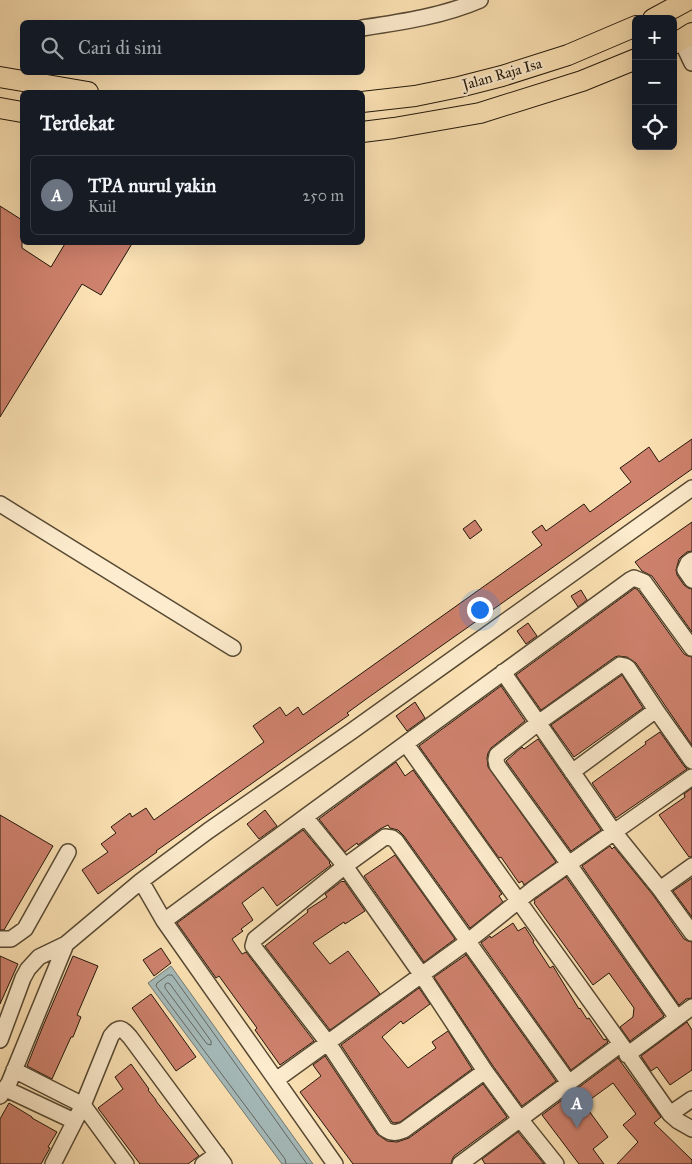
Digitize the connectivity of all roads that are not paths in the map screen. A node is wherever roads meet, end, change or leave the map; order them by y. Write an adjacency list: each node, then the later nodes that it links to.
1 (480, 0): 4 (street)
2 (688, 0): 3 (main road)
3 (660, 15)
4 (365, 28)
5 (632, 28): 11 (main road, Jalan Raja Isa)
6 (682, 39): 8 (street)
7 (634, 60): 14 (main road, Jalan Raja Isa)
8 (692, 64)
9 (0, 77): 10 (main road)
10 (76, 90)
11 (365, 102)
12 (0, 108): 13 (main road)
13 (20, 112)
14 (365, 132)
15 (692, 488): 34 (street)
16 (0, 504): 19 (street)
17 (692, 560): 18 (street)
18 (692, 580)
19 (234, 648)
20 (692, 648): 21 (street)
21 (503, 672): 23 (street); 24 (street)
22 (656, 710): 23 (street); 25 (street); 26 (street)
23 (538, 723): 26 (street); 31 (street)
24 (406, 744): 28 (street); 36 (street)
25 (692, 760)
26 (572, 772): 29 (street)
27 (692, 777): 29 (street)
28 (305, 817): 32 (street); 37 (street)
29 (614, 832): 31 (street); 35 (street)
30 (68, 852): 39 (street)
31 (568, 863): 36 (street); 44 (street)
32 (345, 866): 40 (street); 42 (street); 46 (street)
33 (692, 866): 35 (street)
34 (141, 881): 37 (street); 41 (street)
35 (660, 889): 38 (street)
36 (518, 900): 40 (street); 47 (street)
37 (164, 921): 49 (street)
38 (692, 933)
39 (0, 939)
40 (467, 942): 42 (street); 51 (street)
41 (66, 944): 45 (street); 50 (street)
42 (421, 974): 46 (street); 48 (street)
43 (692, 1008): 44 (street)
44 (677, 1018): 47 (street)
45 (0, 1040)
46 (328, 1043): 48 (street); 49 (street)
47 (624, 1049): 51 (street); 54 (street)
48 (486, 1071): 55 (street)
49 (276, 1080): 63 (street)
50 (6, 1081): 53 (street); 56 (street)
51 (569, 1083): 55 (street)
52 (692, 1099): 54 (street)
53 (82, 1105): 56 (street); 58 (street); 61 (street)
54 (670, 1114): 57 (street)
55 (520, 1119): 59 (street); 64 (street)
56 (74, 1121): 60 (street)
57 (692, 1129)
58 (221, 1159): 62 (street)
59 (469, 1161)
60 (53, 1164)
61 (126, 1164)
62 (204, 1164)
63 (335, 1164)
64 (556, 1164)

